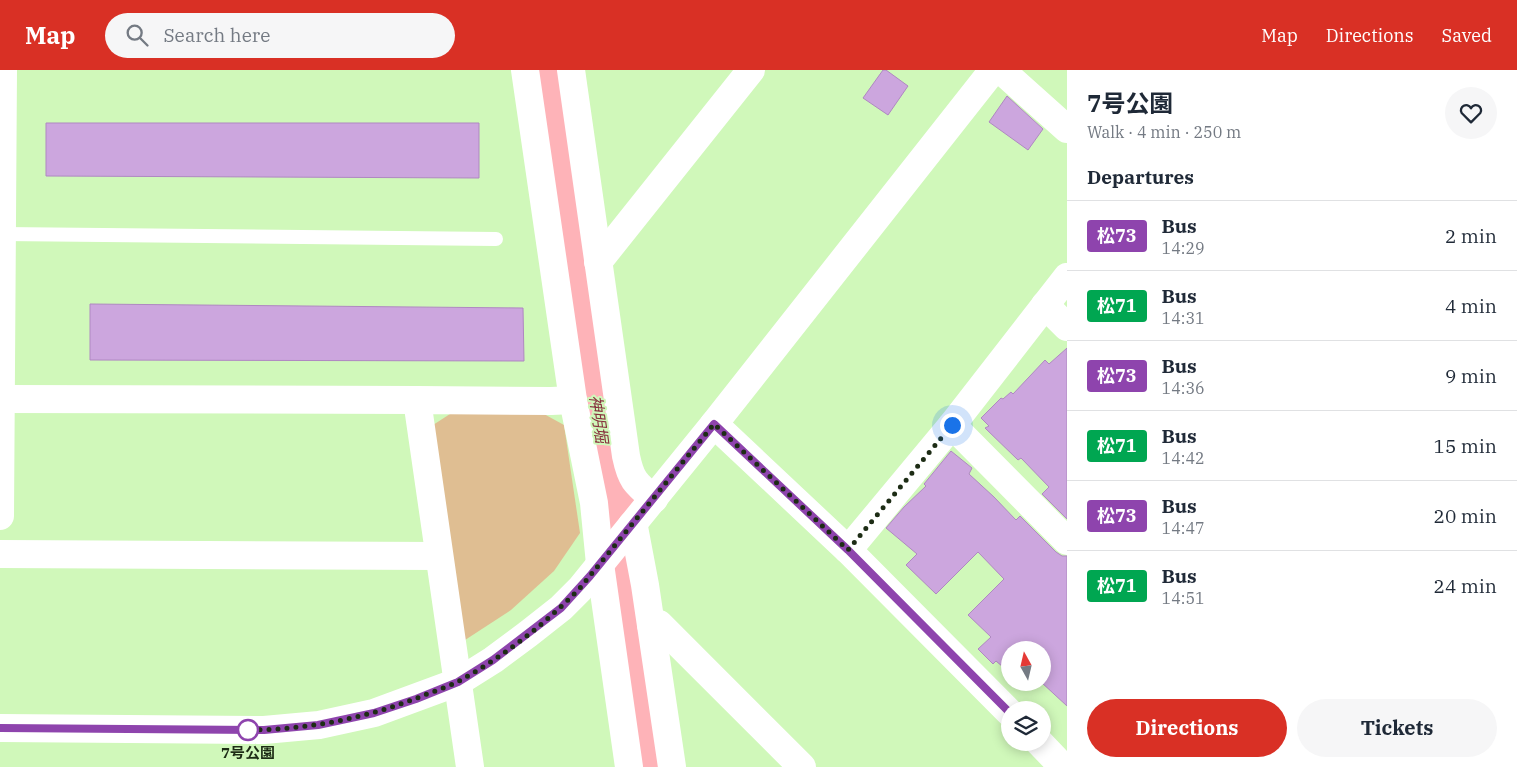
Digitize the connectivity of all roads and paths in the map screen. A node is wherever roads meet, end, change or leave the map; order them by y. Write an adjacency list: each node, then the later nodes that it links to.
1 (3, 70): 8 (street)
2 (524, 70): 16 (street)
3 (571, 70): 10 (street)
4 (751, 70): 10 (street)
5 (993, 70): 17 (street)
6 (1000, 70): 7 (street)
7 (1067, 129)
8 (2, 234): 9 (lane); 14 (street)
9 (496, 239)
10 (598, 262): 19 (street)
11 (1067, 277): 12 (street)
12 (1045, 305): 13 (street); 18 (street)
13 (1067, 327)
14 (1, 399): 15 (street); 20 (street)
15 (418, 400): 16 (street); 25 (street)
16 (574, 400): 26 (street)
17 (714, 424): 19 (street); 23 (street)
18 (952, 425): 22 (street); 23 (street)
19 (654, 499): 21 (street)
20 (0, 516)
21 (631, 527): 26 (street); 27 (street)
22 (1067, 541)
23 (848, 550): 29 (street)
24 (0, 554): 25 (street)
25 (439, 556): 28 (street)
26 (603, 561): 28 (street); 33 (street)
27 (651, 626): 34 (street); 35 (street)
28 (458, 682): 30 (street); 32 (street)
29 (1001, 704)
30 (0, 728)
31 (1048, 751): 36 (street)
32 (470, 767)
33 (629, 767)
34 (672, 767)
35 (802, 767)
36 (1063, 767)

